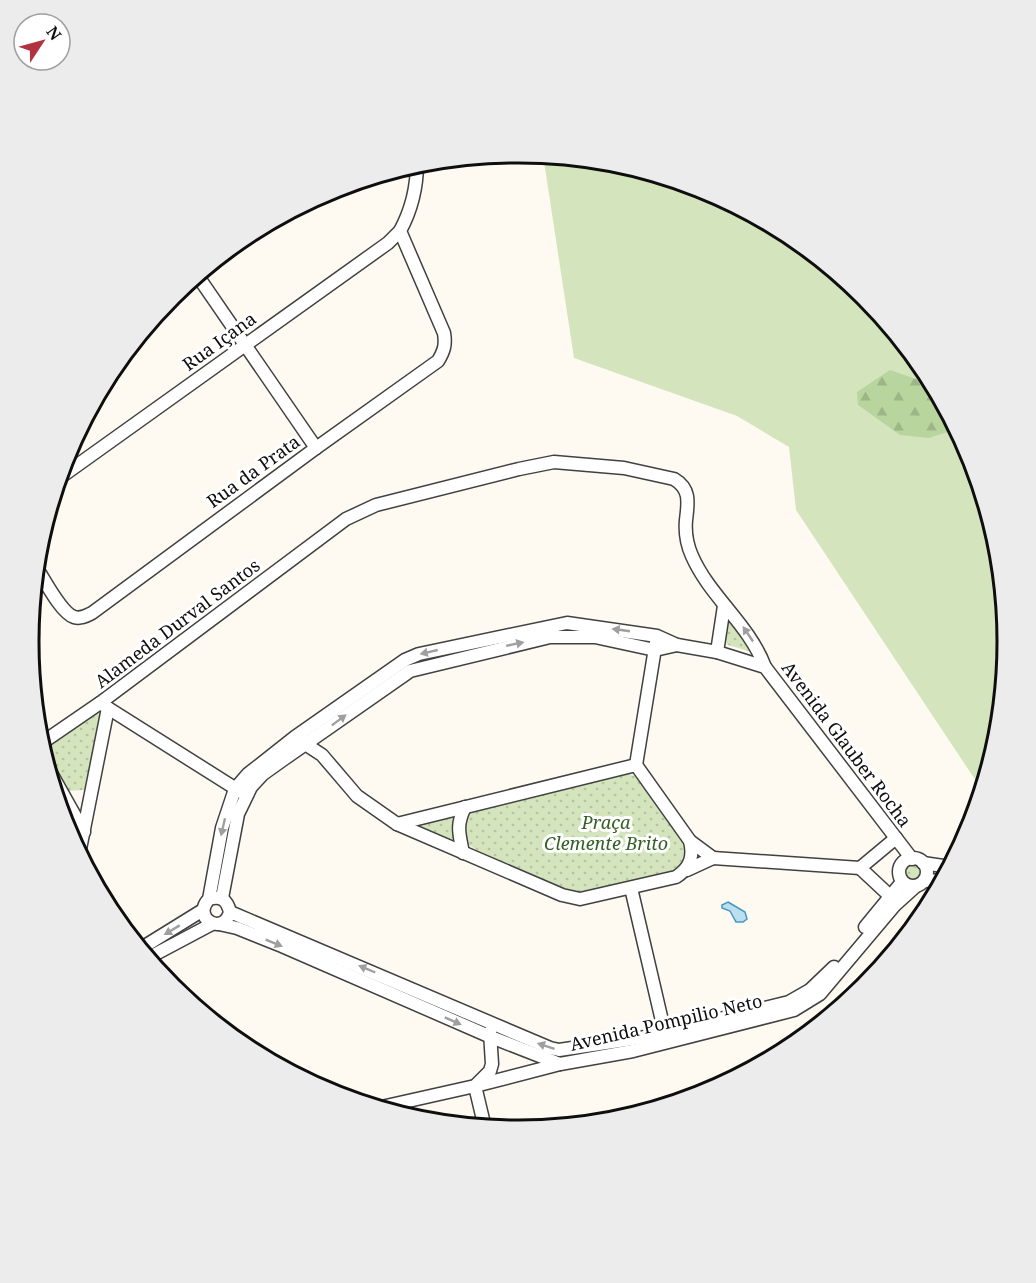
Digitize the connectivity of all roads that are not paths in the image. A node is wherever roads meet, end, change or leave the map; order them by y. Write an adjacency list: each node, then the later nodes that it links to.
1 (417, 174): 2 (street)
2 (400, 231): 4 (street, Rua Içana); 5 (street, Rua da Prata)
3 (201, 282): 4 (street)
4 (244, 345): 5 (street); 6 (street, Rua Içana)
5 (316, 447): 7 (street, Rua da Prata)
6 (71, 470)
7 (43, 578)
8 (724, 606): 12 (street); 13 (street, Alameda Durval Santos, one-way to 8); 14 (street, Alameda Durval Santos)
9 (657, 636): 10 (street, Avenida Glauber Rocha); 11 (street); 16 (street, Avenida Glauber Rocha, one-way to 16)
10 (677, 645): 11 (street, Avenida Glauber Rocha); 12 (street, Avenida Glauber Rocha)
11 (655, 650): 16 (street, Avenida Glauber Rocha, one-way to 11); 17 (street)
12 (717, 652): 13 (street, Avenida Glauber Rocha)
13 (765, 667): 24 (street, Avenida Glauber Rocha)
14 (104, 705): 15 (street); 18 (street, Alameda Durval Santos); 23 (street)
15 (49, 738)
16 (300, 741): 18 (street, Avenida Glauber Rocha); 19 (street, Avenida Glauber Rocha); 22 (street)
17 (636, 765): 21 (street); 26 (street)
18 (235, 789): 19 (street, Alameda Durval Santos); 39 (street, Avenida Glauber Rocha, one-way to 39)
19 (247, 795): 38 (street, Avenida Glauber Rocha)
20 (65, 799): 23 (street)
21 (465, 807): 22 (street); 27 (street)
22 (397, 824): 27 (street)
23 (84, 832): 25 (street)
24 (896, 838): 29 (street, Avenida Glauber Rocha); 31 (street)
25 (82, 840)
26 (690, 841): 28 (street); 32 (street)
27 (463, 853): 36 (street)
28 (713, 858): 31 (street); 32 (street)
29 (917, 861): 30 (street); 33 (street); 35 (street)
30 (941, 865)
31 (860, 868): 37 (street)
32 (687, 870): 36 (street)
33 (902, 882): 35 (street); 37 (street, Avenida Pompilio Neto)
34 (932, 882): 35 (street)
35 (920, 884): 47 (street, Avenida Pompilio Neto)
36 (631, 888): 47 (street)
37 (890, 896): 47 (street, Avenida Pompilio Neto)
38 (222, 898): 39 (street); 41 (street)
39 (209, 899): 40 (street)
40 (203, 910): 42 (street); 43 (street, one-way to 43)
41 (230, 912): 42 (street); 45 (street, Avenida Pompilio Neto, one-way to 41)
42 (216, 924): 44 (street); 46 (street, Avenida Pompilio Neto, one-way to 46)
43 (147, 944)
44 (156, 954)
45 (487, 1022): 46 (street); 47 (street, Avenida Pompilio Neto, one-way to 45)
46 (491, 1037): 48 (street, Avenida Pompilio Neto); 49 (street)
47 (665, 1037): 48 (street, Avenida Pompilio Neto)
48 (560, 1064): 49 (street)
49 (475, 1086): 50 (street); 51 (street)
50 (394, 1104)
51 (483, 1119)

